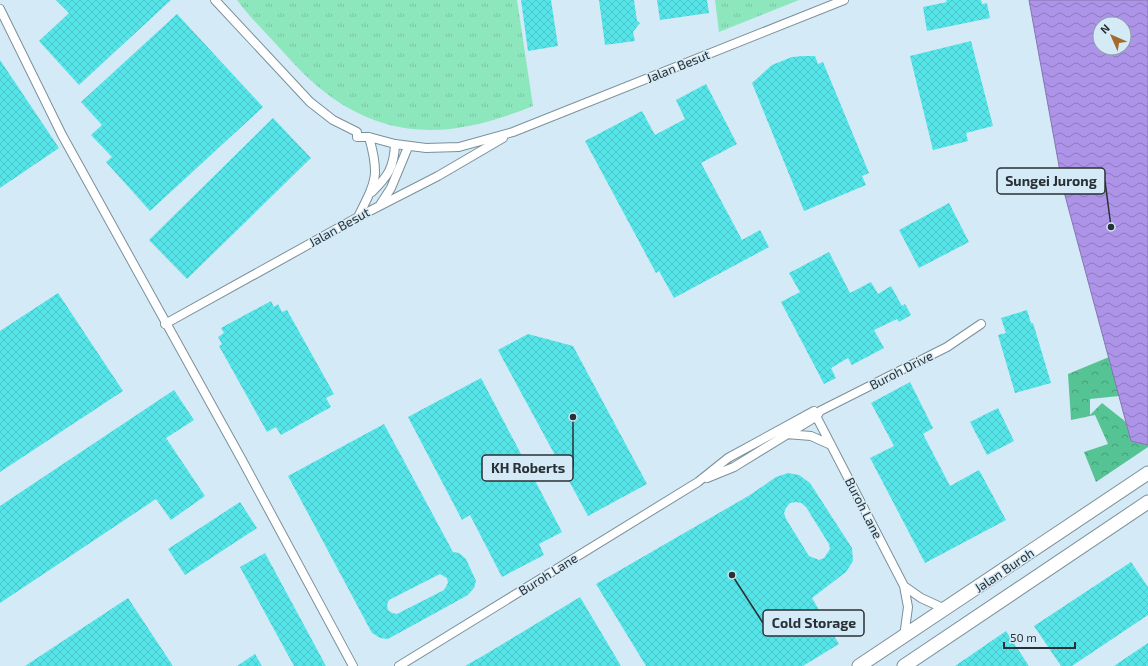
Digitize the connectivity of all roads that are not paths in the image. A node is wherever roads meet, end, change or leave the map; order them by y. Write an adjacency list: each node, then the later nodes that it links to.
1 (215, 0): 5 (street, Jalan Besut)
2 (844, 0): 4 (street, Jalan Besut)
3 (0, 10): 11 (street)
4 (513, 132): 7 (street, Jalan Besut); 9 (street, Jalan Besut)
5 (369, 137): 6 (street, Jalan Besut); 8 (street)
6 (395, 144): 7 (street, Jalan Besut); 8 (street)
7 (408, 146): 9 (street)
8 (370, 194): 10 (street)
9 (380, 205): 10 (street, Jalan Besut)
10 (358, 217): 11 (street, Jalan Besut)
11 (165, 324): 22 (street)
12 (981, 324): 13 (street, Buroh Drive)
13 (817, 413): 14 (street, Buroh Drive); 15 (street, Buroh Lane); 17 (street)
14 (785, 434): 15 (street); 17 (street)
15 (831, 445): 19 (street, Buroh Lane)
16 (1148, 473): 20 (highway, Jalan Buroh)
17 (698, 482): 23 (street, Buroh Lane)
18 (1148, 502): 25 (highway, Jalan Buroh)
19 (904, 586): 20 (street, Buroh Lane); 21 (street, Buroh Lane)
20 (945, 608): 21 (highway, Jalan Buroh)
21 (904, 636): 24 (highway, Jalan Buroh)
22 (353, 666)
23 (399, 666)
24 (859, 666)
25 (904, 666)

